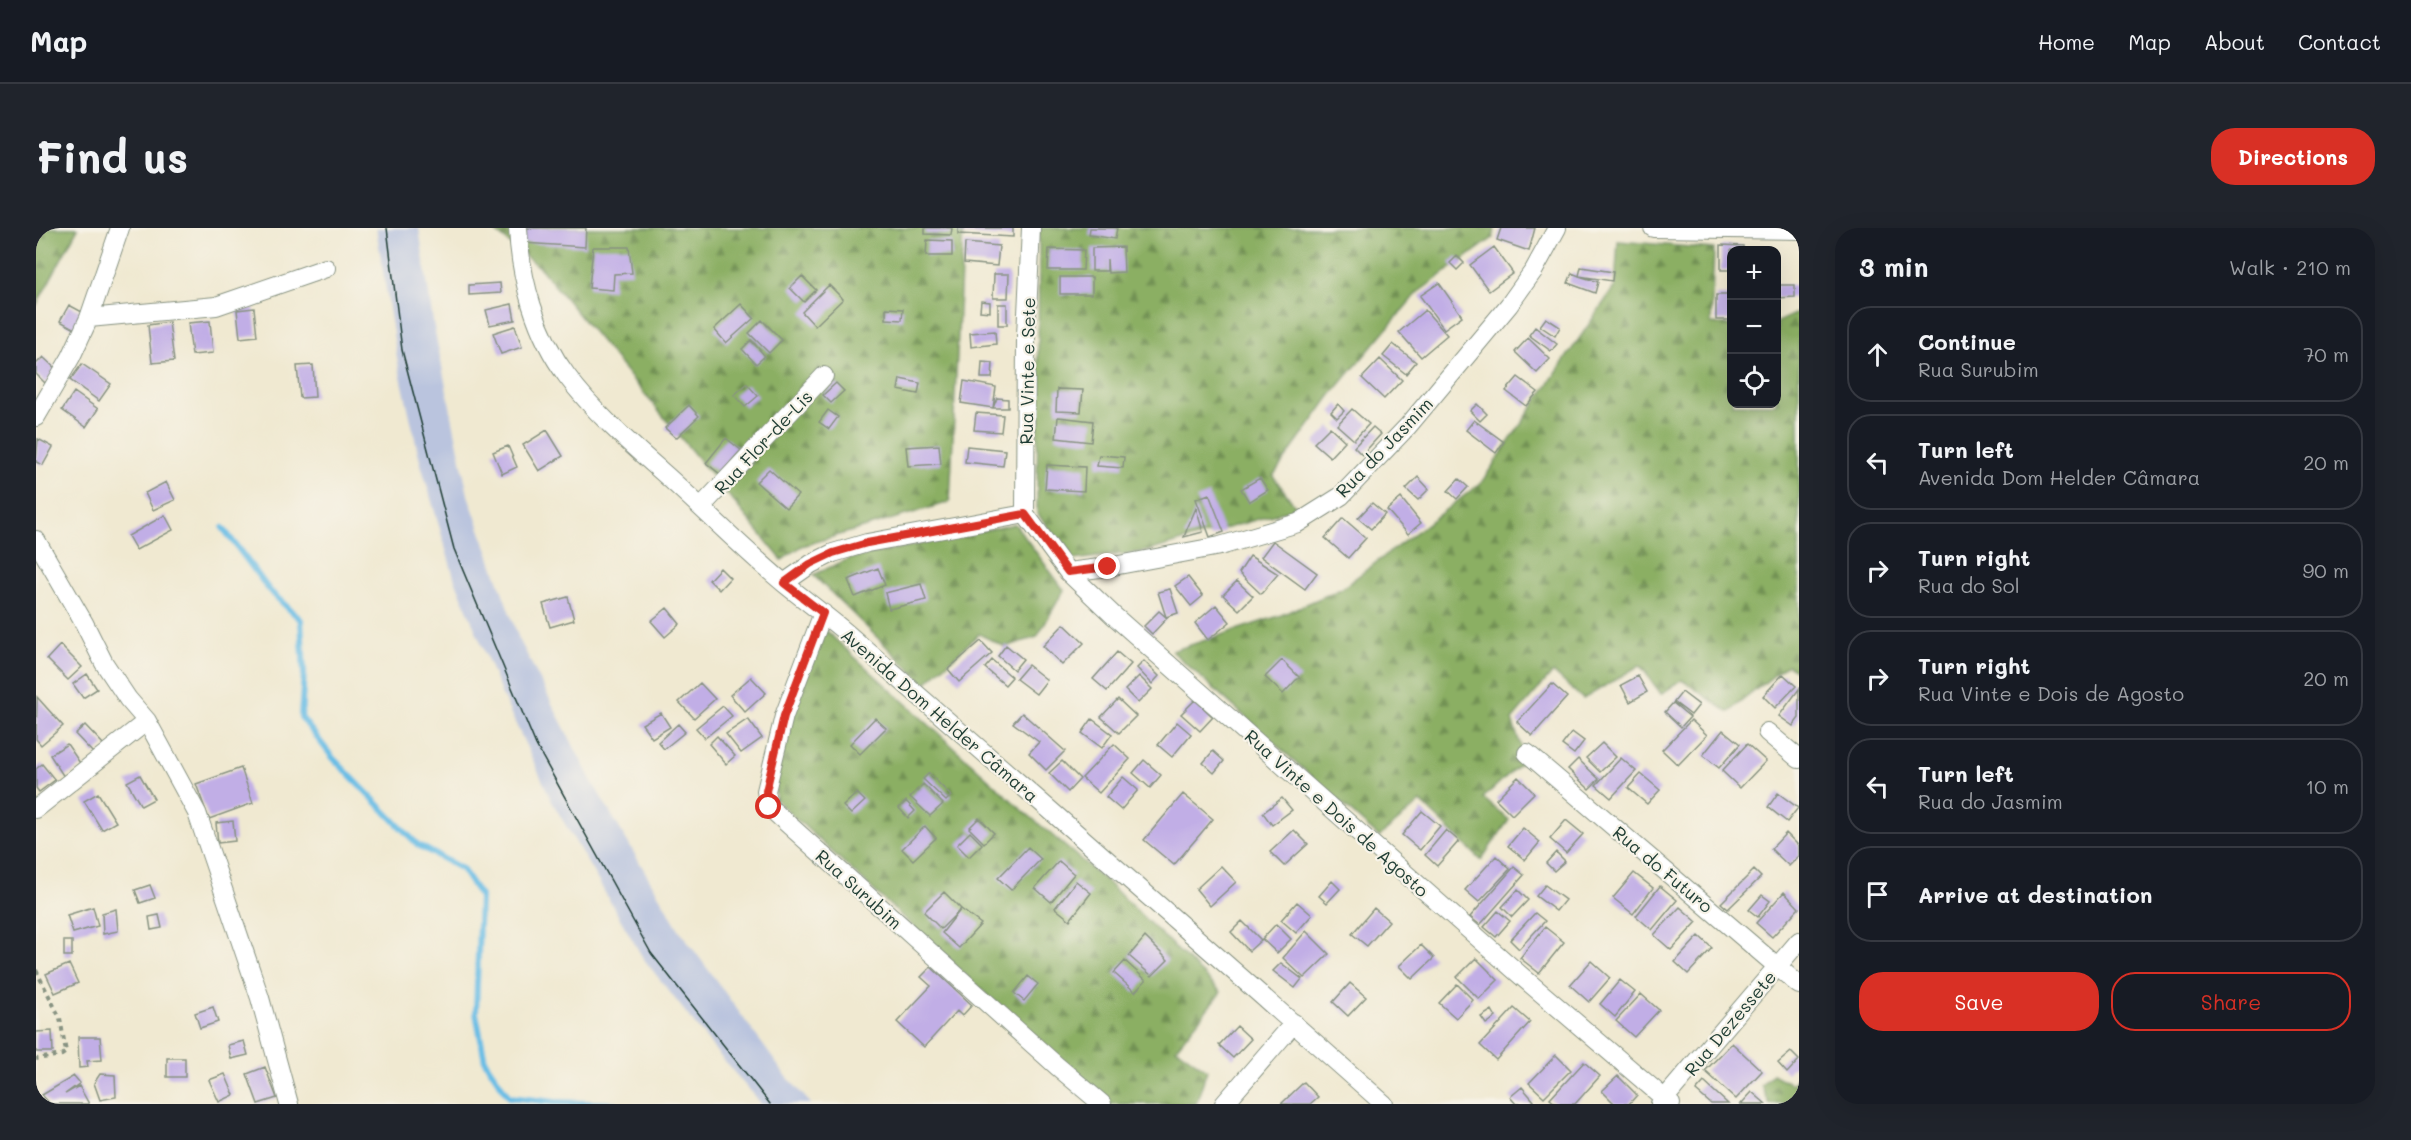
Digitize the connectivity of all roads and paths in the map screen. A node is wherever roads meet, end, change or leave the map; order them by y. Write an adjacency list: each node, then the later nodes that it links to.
1 (120, 228): 9 (street)
2 (518, 228): 12 (street, Avenida Dom Helder Câmara)
3 (1031, 228): 13 (street, Rua Vinte e Sete)
4 (1557, 228): 15 (street, Rua do Jasmim)
5 (1653, 228): 6 (street)
6 (1689, 229): 7 (street)
7 (1799, 230)
8 (326, 268): 9 (street)
9 (89, 318): 11 (street)
10 (824, 376): 12 (street, Rua Flor-de-Lis)
11 (36, 417)
12 (701, 507): 16 (street, Avenida Dom Helder Câmara)
13 (1025, 514): 15 (street, Rua Vinte e Dois de Agosto); 16 (street)
14 (36, 540): 18 (street)
15 (1068, 572): 29 (street, Rua Vinte e Dois de Agosto)
16 (784, 583): 17 (street, Avenida Dom Helder Câmara)
17 (823, 613): 27 (street, Avenida Dom Helder Câmara); 31 (street, Rua Surubim)
18 (147, 721): 22 (street); 30 (street)
19 (1767, 732): 21 (street)
20 (1527, 753): 24 (street, Rua do Futuro)
21 (1799, 759)
22 (36, 809)
23 (1799, 941): 24 (street, Rua Dezessete)
24 (1778, 966): 26 (street, Rua do Futuro); 29 (street, Rua Dezessete)
25 (36, 970): 28 (path)
26 (1799, 985)
27 (1293, 1023): 32 (street); 33 (street, Avenida Dom Helder Câmara)
28 (36, 1059)
29 (1665, 1102)
30 (290, 1104)
31 (1102, 1104)
32 (1224, 1104)
33 (1384, 1104)

